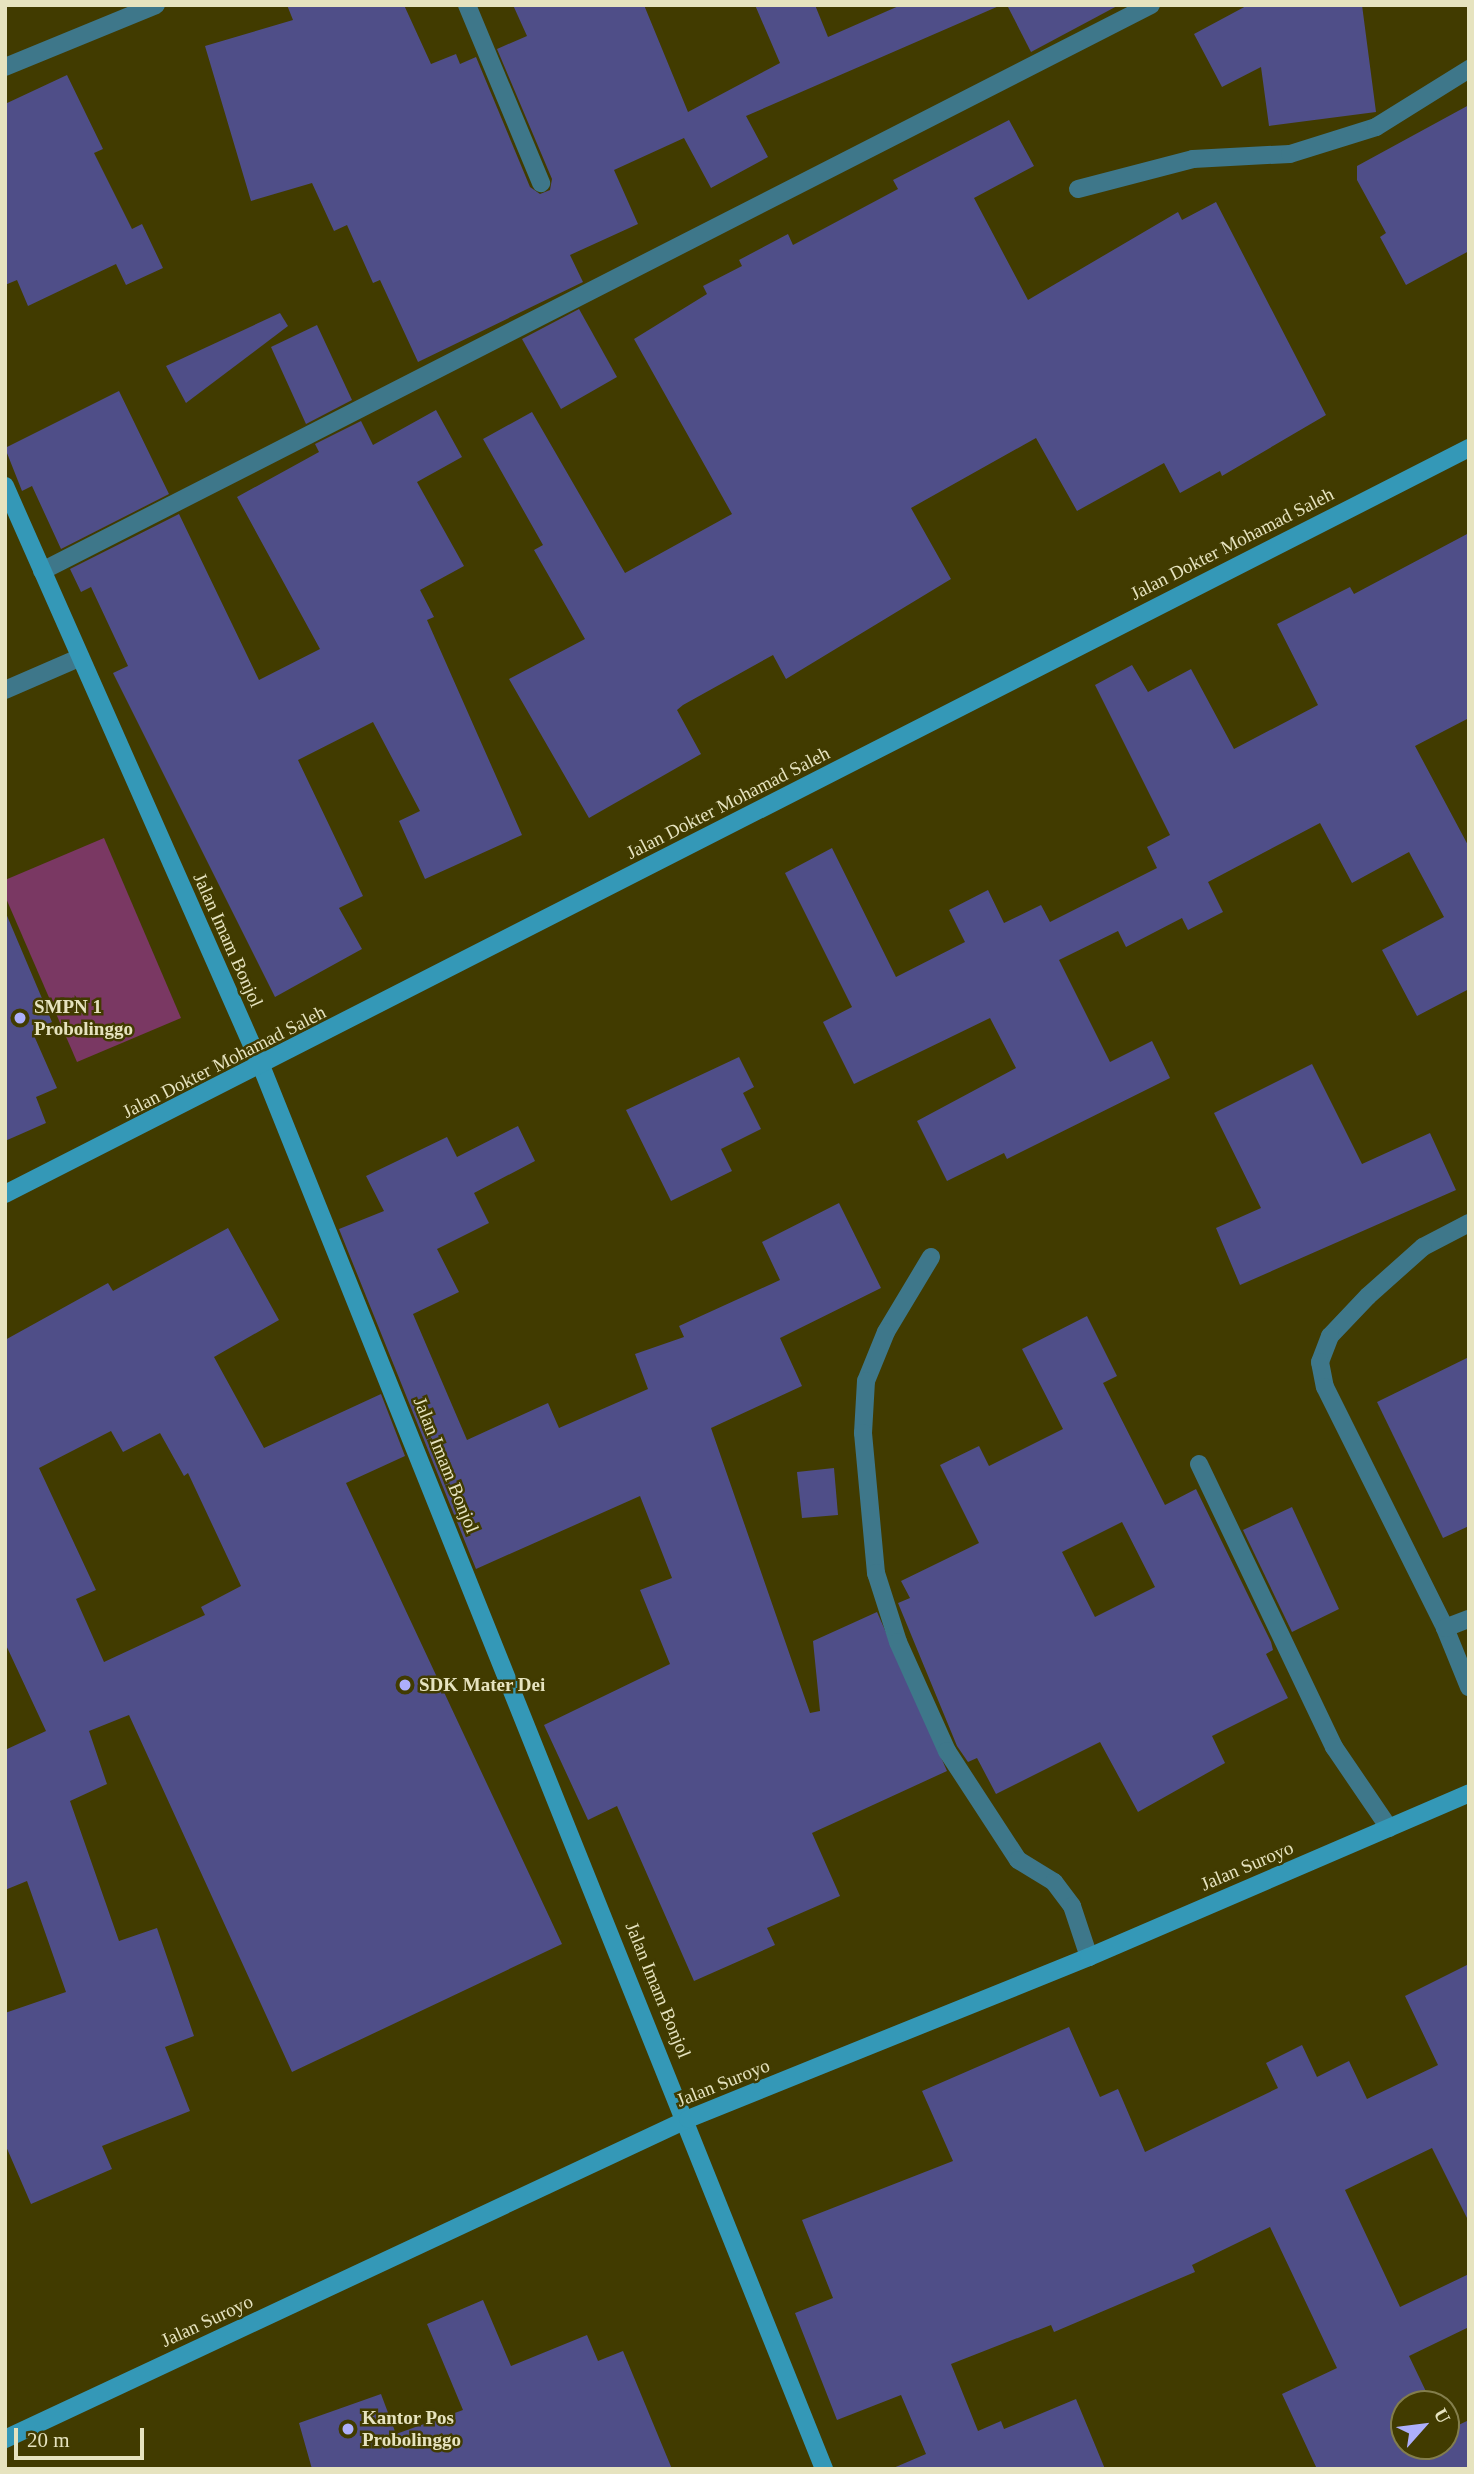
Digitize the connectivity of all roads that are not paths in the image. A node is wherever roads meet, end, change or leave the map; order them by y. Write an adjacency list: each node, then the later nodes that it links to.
1 (156, 5): 4 (street)
2 (467, 5): 6 (street)
3 (1151, 5): 10 (street)
4 (5, 67)
5 (1469, 69): 7 (street)
6 (541, 183)
7 (1078, 189)
8 (1469, 448): 13 (main road, Jalan Dokter Mohamad Saleh)
9 (5, 486): 10 (main road, Jalan Imam Bonjol)
10 (42, 571): 11 (main road, Jalan Imam Bonjol)
11 (79, 658): 12 (street); 13 (main road, Jalan Imam Bonjol)
12 (5, 690)
13 (262, 1068): 14 (main road, Jalan Dokter Mohamad Saleh); 24 (main road, Jalan Imam Bonjol)
14 (5, 1194)
15 (1469, 1223): 19 (street)
16 (931, 1257): 23 (street)
17 (1199, 1464): 22 (street)
18 (1469, 1619): 19 (street)
19 (1446, 1628): 20 (street)
20 (1469, 1687)
21 (1469, 1793): 22 (main road, Jalan Suroyo)
22 (1390, 1828): 23 (main road, Jalan Suroyo)
23 (1089, 1956): 24 (main road, Jalan Suroyo)
24 (688, 2119): 25 (main road, Jalan Suroyo); 26 (main road, Jalan Imam Bonjol)
25 (5, 2439)
26 (824, 2469)

